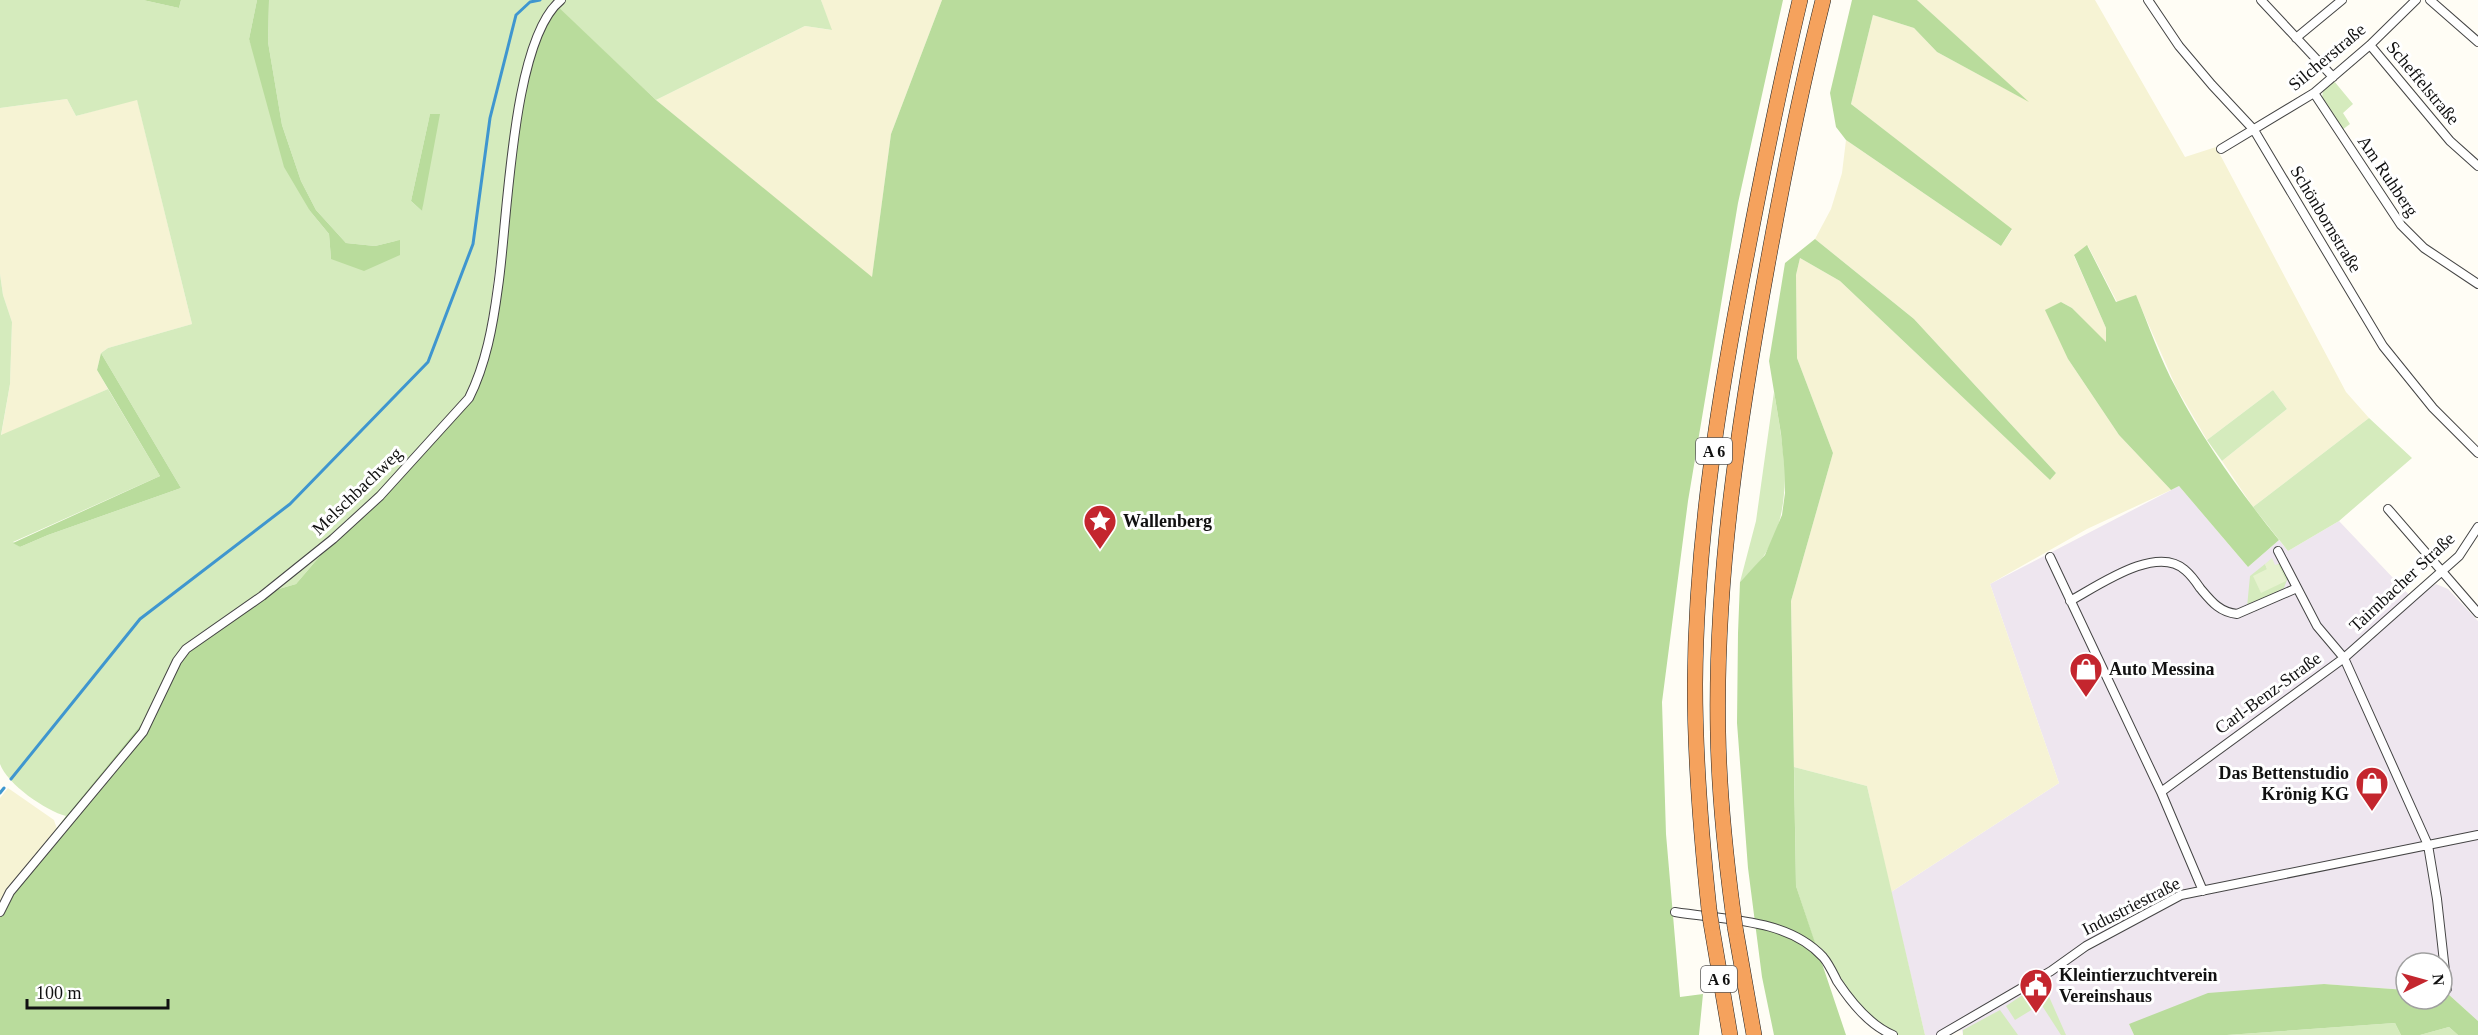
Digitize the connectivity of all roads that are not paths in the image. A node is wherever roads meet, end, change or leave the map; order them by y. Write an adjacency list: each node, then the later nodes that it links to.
1 (561, 0): 32 (street, Melschbachweg)
2 (1800, 0): 35 (highway, A 6)
3 (1823, 0): 36 (highway, A 6)
4 (2148, 0): 14 (street, Schönbornstraße)
5 (2261, 0): 9 (street)
6 (2342, 0): 9 (street)
7 (2416, 0): 11 (street, Silcherstraße)
8 (2430, 0): 10 (street)
9 (2296, 38): 12 (street)
10 (2477, 39)
11 (2370, 45): 12 (street, Silcherstraße); 16 (street, Scheffelstraße)
12 (2333, 77): 13 (street, Silcherstraße)
13 (2314, 93): 14 (street, Silcherstraße); 17 (street, Am Ruhberg)
14 (2254, 130): 15 (street, Silcherstraße); 18 (street, Schönbornstraße)
15 (2221, 149)
16 (2478, 166)
17 (2478, 285)
18 (2478, 453)
19 (2388, 509): 23 (street)
20 (2478, 527): 23 (street, Tairnbacher Straße)
21 (2278, 551): 24 (street)
22 (2050, 557): 25 (street)
23 (2441, 572): 26 (street); 27 (street, Tairnbacher Straße)
24 (2297, 588): 25 (street); 27 (street)
25 (2070, 601): 28 (street)
26 (2478, 613)
27 (2344, 658): 28 (street, Carl-Benz-Straße); 30 (street, Carl-Benz-Straße)
28 (2161, 792): 31 (street)
29 (2478, 835): 30 (street, Industriestraße)
30 (2428, 845): 31 (street, Industriestraße); 34 (street)
31 (2203, 891): 38 (street, Industriestraße)
32 (0, 912)
33 (1675, 912): 37 (street)
34 (2443, 951)
35 (1730, 1035)
36 (1754, 1035)
37 (1893, 1035)
38 (1941, 1035)

